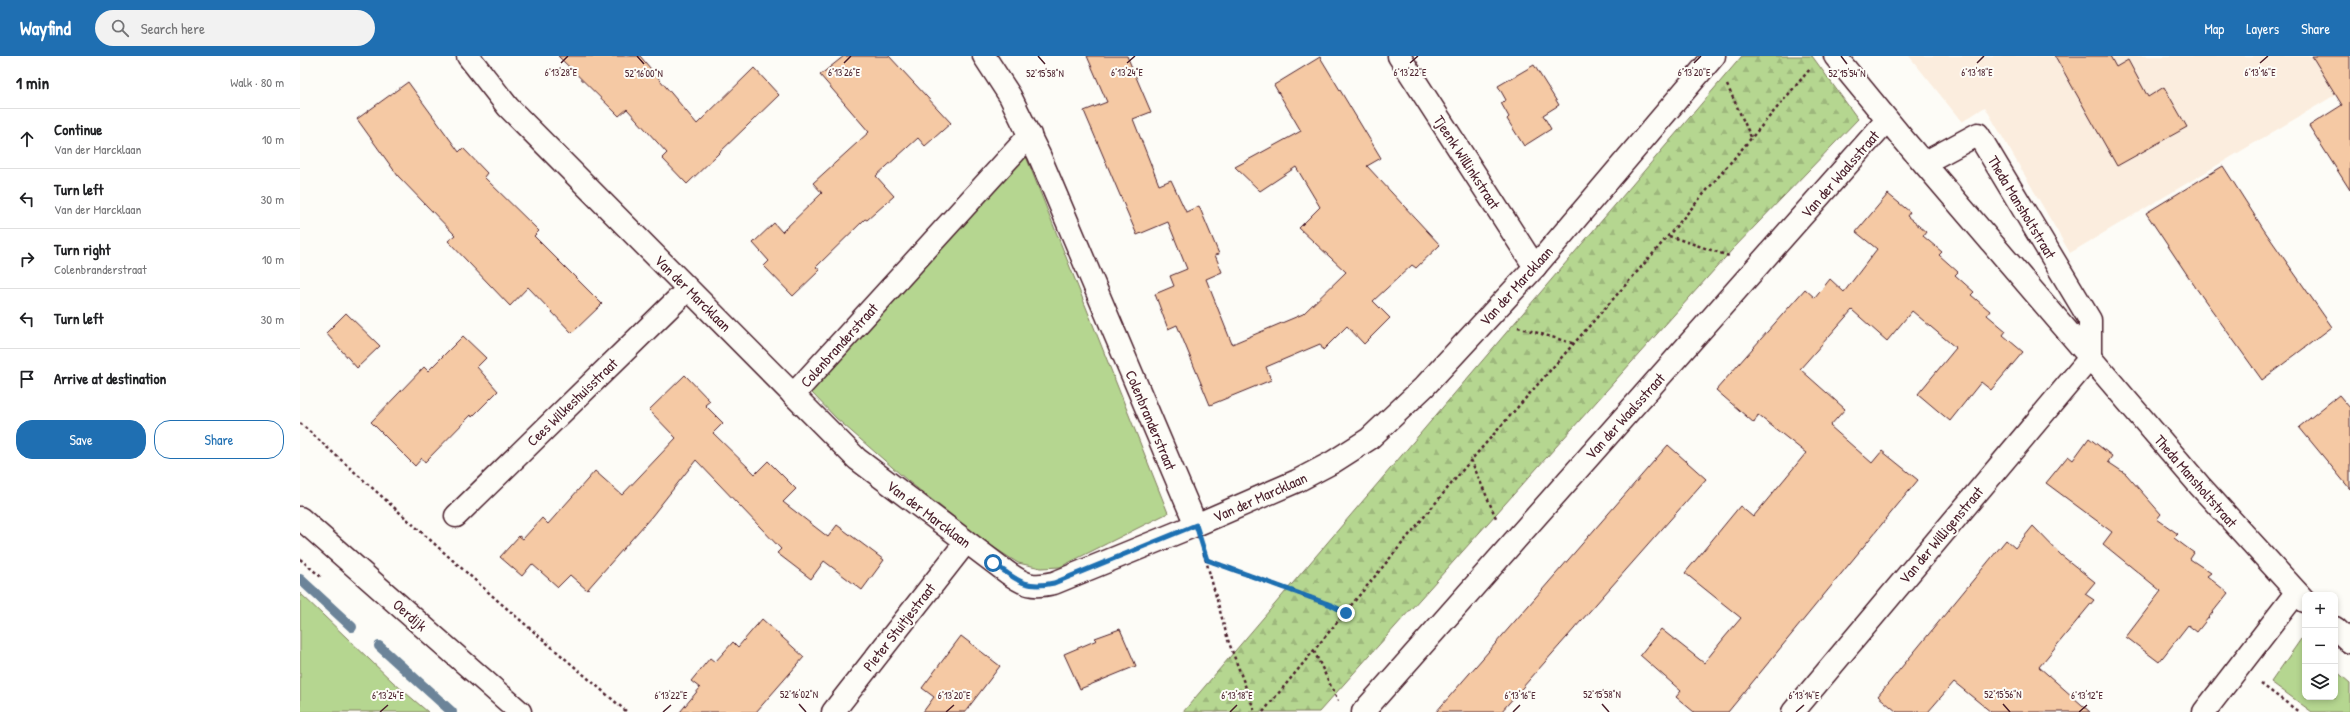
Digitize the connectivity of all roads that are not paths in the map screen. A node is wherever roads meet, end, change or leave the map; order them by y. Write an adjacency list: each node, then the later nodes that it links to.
1 (468, 56): 10 (street, Van der Marcklaan)
2 (984, 56): 7 (street, Colenbranderstraat)
3 (1399, 56): 9 (street, Tjeenk Willinkstraat)
4 (1714, 56): 9 (street, Van der Marcklaan)
5 (1835, 56): 6 (street, Theda Mansholtstraat)
6 (1887, 120): 8 (street, Theda Mansholtstraat); 22 (street, Van der Waalsstraat)
7 (1030, 135): 12 (street, Colenbranderstraat); 15 (street, Colenbranderstraat)
8 (1924, 163): 11 (street, Theda Mansholtstraat); 11 (street, Theda Mansholtstraat)
9 (1534, 267): 15 (street, Van der Marcklaan)
10 (688, 289): 12 (street, Van der Marcklaan); 13 (street, Cees Wilkeshuisstraat)
11 (2090, 358): 17 (street, Theda Mansholtstraat); 23 (street, Van der Willigenstraat)
12 (793, 395): 16 (street, Van der Marcklaan)
13 (456, 516)
14 (300, 518): 20 (street, Oerdijk)
15 (1196, 525): 16 (street, Van der Marcklaan)
16 (966, 542): 21 (street, Pieter Stuitjestraat)
17 (2301, 597): 24 (street)
18 (2338, 631): 19 (street)
19 (2350, 642)
20 (520, 712)
21 (833, 712)
22 (1363, 712)
23 (1793, 712)
24 (2204, 712)

